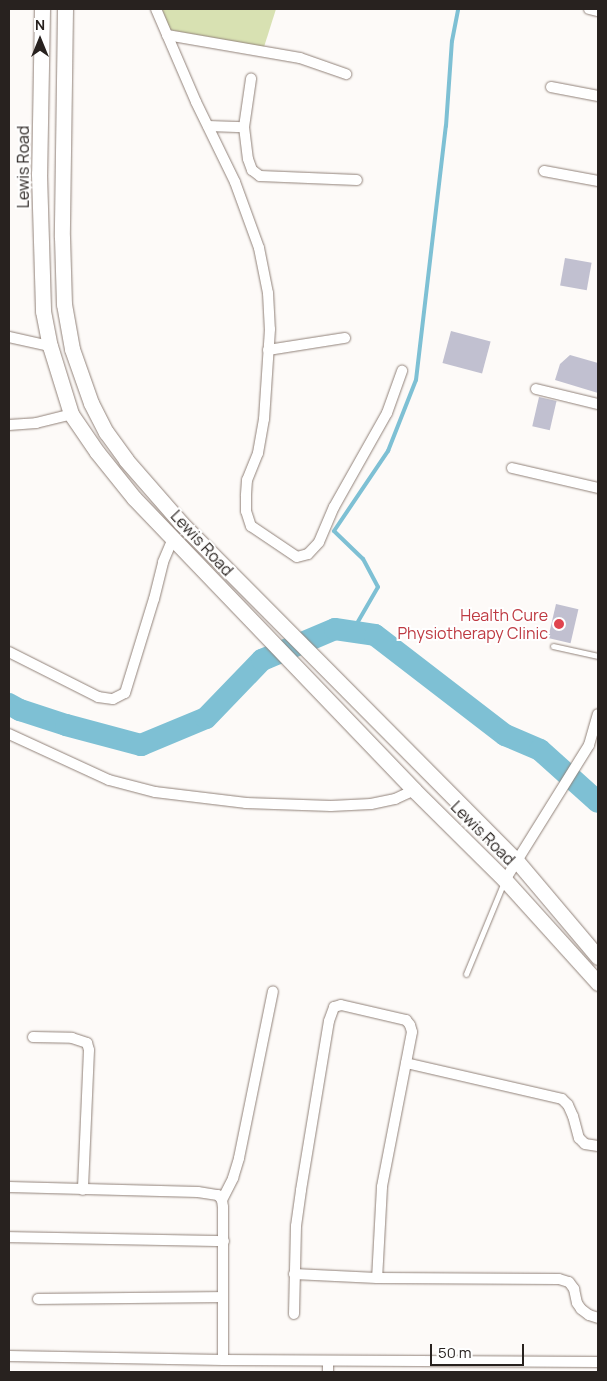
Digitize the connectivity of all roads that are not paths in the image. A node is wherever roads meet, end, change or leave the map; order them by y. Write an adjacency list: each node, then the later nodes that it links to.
1 (42, 9): 18 (main road, Lewis Road)
2 (65, 9): 20 (main road, Lewis Road)
3 (156, 9): 6 (street)
4 (590, 9): 5 (street)
5 (598, 11)
6 (167, 35): 7 (street); 11 (street)
7 (346, 74)
8 (251, 79): 12 (street)
9 (551, 87): 10 (street)
10 (598, 96)
11 (208, 126): 12 (street); 19 (street)
12 (244, 127): 14 (street)
13 (544, 171): 15 (street)
14 (357, 180)
15 (598, 181)
16 (9, 337): 18 (street)
17 (345, 338): 19 (street)
18 (50, 346): 21 (main road, Lewis Road)
19 (268, 350): 22 (street)
20 (77, 363): 21 (main road); 36 (main road, Lewis Road)
21 (56, 368): 25 (main road, Lewis Road)
22 (402, 371)
23 (536, 389): 24 (street)
24 (598, 404)
25 (71, 414): 26 (street); 29 (main road, Lewis Road)
26 (9, 425)
27 (512, 468): 28 (street)
28 (598, 488)
29 (172, 538): 31 (street); 35 (main road, Lewis Road)
30 (553, 646): 32 (lane)
31 (9, 652)
32 (598, 656)
33 (598, 714): 36 (street)
34 (9, 734): 35 (street)
35 (414, 790): 37 (main road, Lewis Road)
36 (516, 860): 37 (street); 38 (main road, Lewis Road)
37 (505, 880): 39 (lane); 40 (main road, Lewis Road)
38 (598, 958)
39 (466, 974)
40 (598, 983)
41 (273, 991): 47 (street)
42 (32, 1036): 46 (street)
43 (406, 1063): 44 (street); 50 (street); 51 (street)
44 (598, 1146)
45 (9, 1187): 46 (street)
46 (83, 1190): 47 (street)
47 (222, 1200): 49 (street)
48 (9, 1237): 49 (street)
49 (224, 1240): 52 (street)
50 (294, 1274): 51 (street); 54 (street)
51 (377, 1278): 55 (street)
52 (223, 1297): 53 (street); 57 (street)
53 (38, 1298)
54 (294, 1314)
55 (598, 1318)
56 (9, 1356): 57 (street)
57 (223, 1360): 58 (street)
58 (328, 1361): 59 (street); 60 (street)
59 (598, 1362)
60 (328, 1372)

